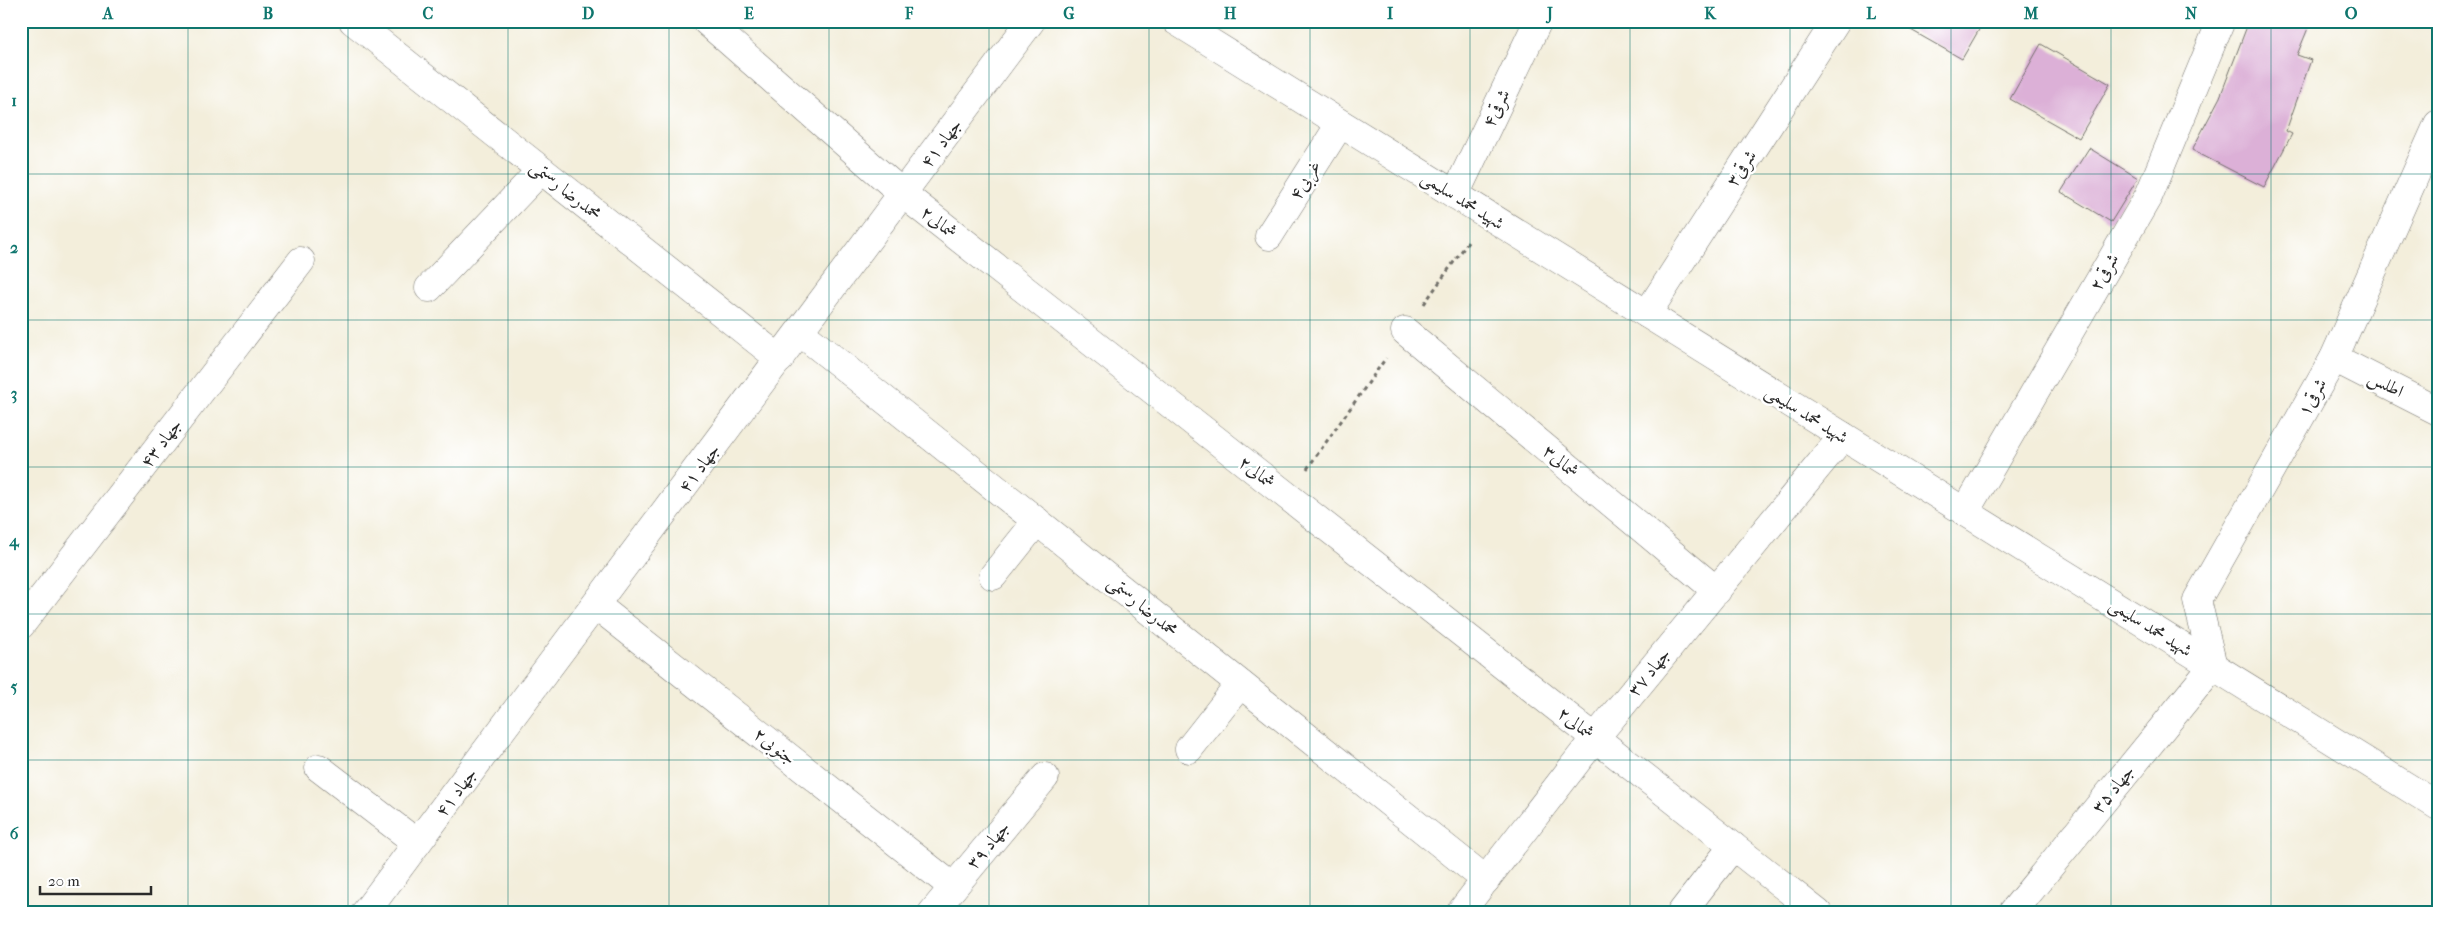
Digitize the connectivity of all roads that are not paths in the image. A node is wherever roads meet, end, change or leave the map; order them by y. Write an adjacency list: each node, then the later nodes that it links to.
1 (353, 21): 11 (street, محمدرضا رستمی)
2 (706, 21): 12 (street, شمالی۲)
3 (1031, 21): 12 (street, جهاد ۴۱)
4 (1176, 21): 8 (street, شهید محمد سلیمی)
5 (1538, 21): 13 (street, شرقی۴)
6 (1836, 21): 17 (street, شرقی۳)
7 (2221, 21): 24 (street, شرقی۲)
8 (1217, 33): 9 (street, شهید محمد سلیمی)
9 (1340, 124): 13 (street, شهید محمد سلیمی); 14 (street, غربی۴)
10 (2438, 124): 20 (street, شرقی۱)
11 (541, 170): 16 (street); 21 (street, محمدرضا رستمی)
12 (903, 194): 19 (street, جهاد ۴۱); 32 (street, شمالی۲)
13 (1455, 195): 17 (street, شهید محمد سلیمی)
14 (1269, 236)
15 (301, 261): 29 (street, جهاد ۴۳)
16 (429, 288)
17 (1647, 314): 23 (street, شهید محمد سلیمی)
18 (1405, 331): 27 (street, شمالی۳)
19 (800, 332): 21 (street, جهاد ۴۱); 25 (street, محمدرضا رستمی)
20 (2334, 358): 22 (street, اطلس); 30 (street, شرقی۱)
21 (780, 359): 28 (street, جهاد ۴۱)
22 (2438, 411)
23 (1843, 436): 24 (street, شهید محمد سلیمی); 27 (street, جهاد ۳۷)
24 (1965, 512): 30 (street, شهید محمد سلیمی)
25 (1037, 521): 26 (street); 31 (street, محمدرضا رستمی)
26 (992, 576)
27 (1717, 591): 32 (street, جهاد ۳۷)
28 (596, 605): 37 (street, جهاد ۴۱); 40 (street, جنوبی۲)
29 (21, 625)
30 (2213, 666): 36 (street, شهید محمد سلیمی); 46 (street, جهاد ۳۵)
31 (1240, 684): 33 (street); 39 (street, محمدرضا رستمی)
32 (1595, 738): 38 (street, شمالی۲); 39 (street, جهاد ۳۷)
33 (1189, 749)
34 (319, 768): 37 (street)
35 (1045, 777): 40 (street, جهاد ۳۹)
36 (2438, 806)
37 (418, 843): 41 (street, جهاد ۴۱)
38 (1733, 846): 44 (street); 45 (street, شمالی۲)
39 (1486, 880): 43 (street, جهاد ۳۷)
40 (953, 887): 42 (street, جهاد ۳۹)
41 (377, 908)
42 (932, 913)
43 (1460, 913)
44 (1682, 913)
45 (1818, 913)
46 (2012, 913)

